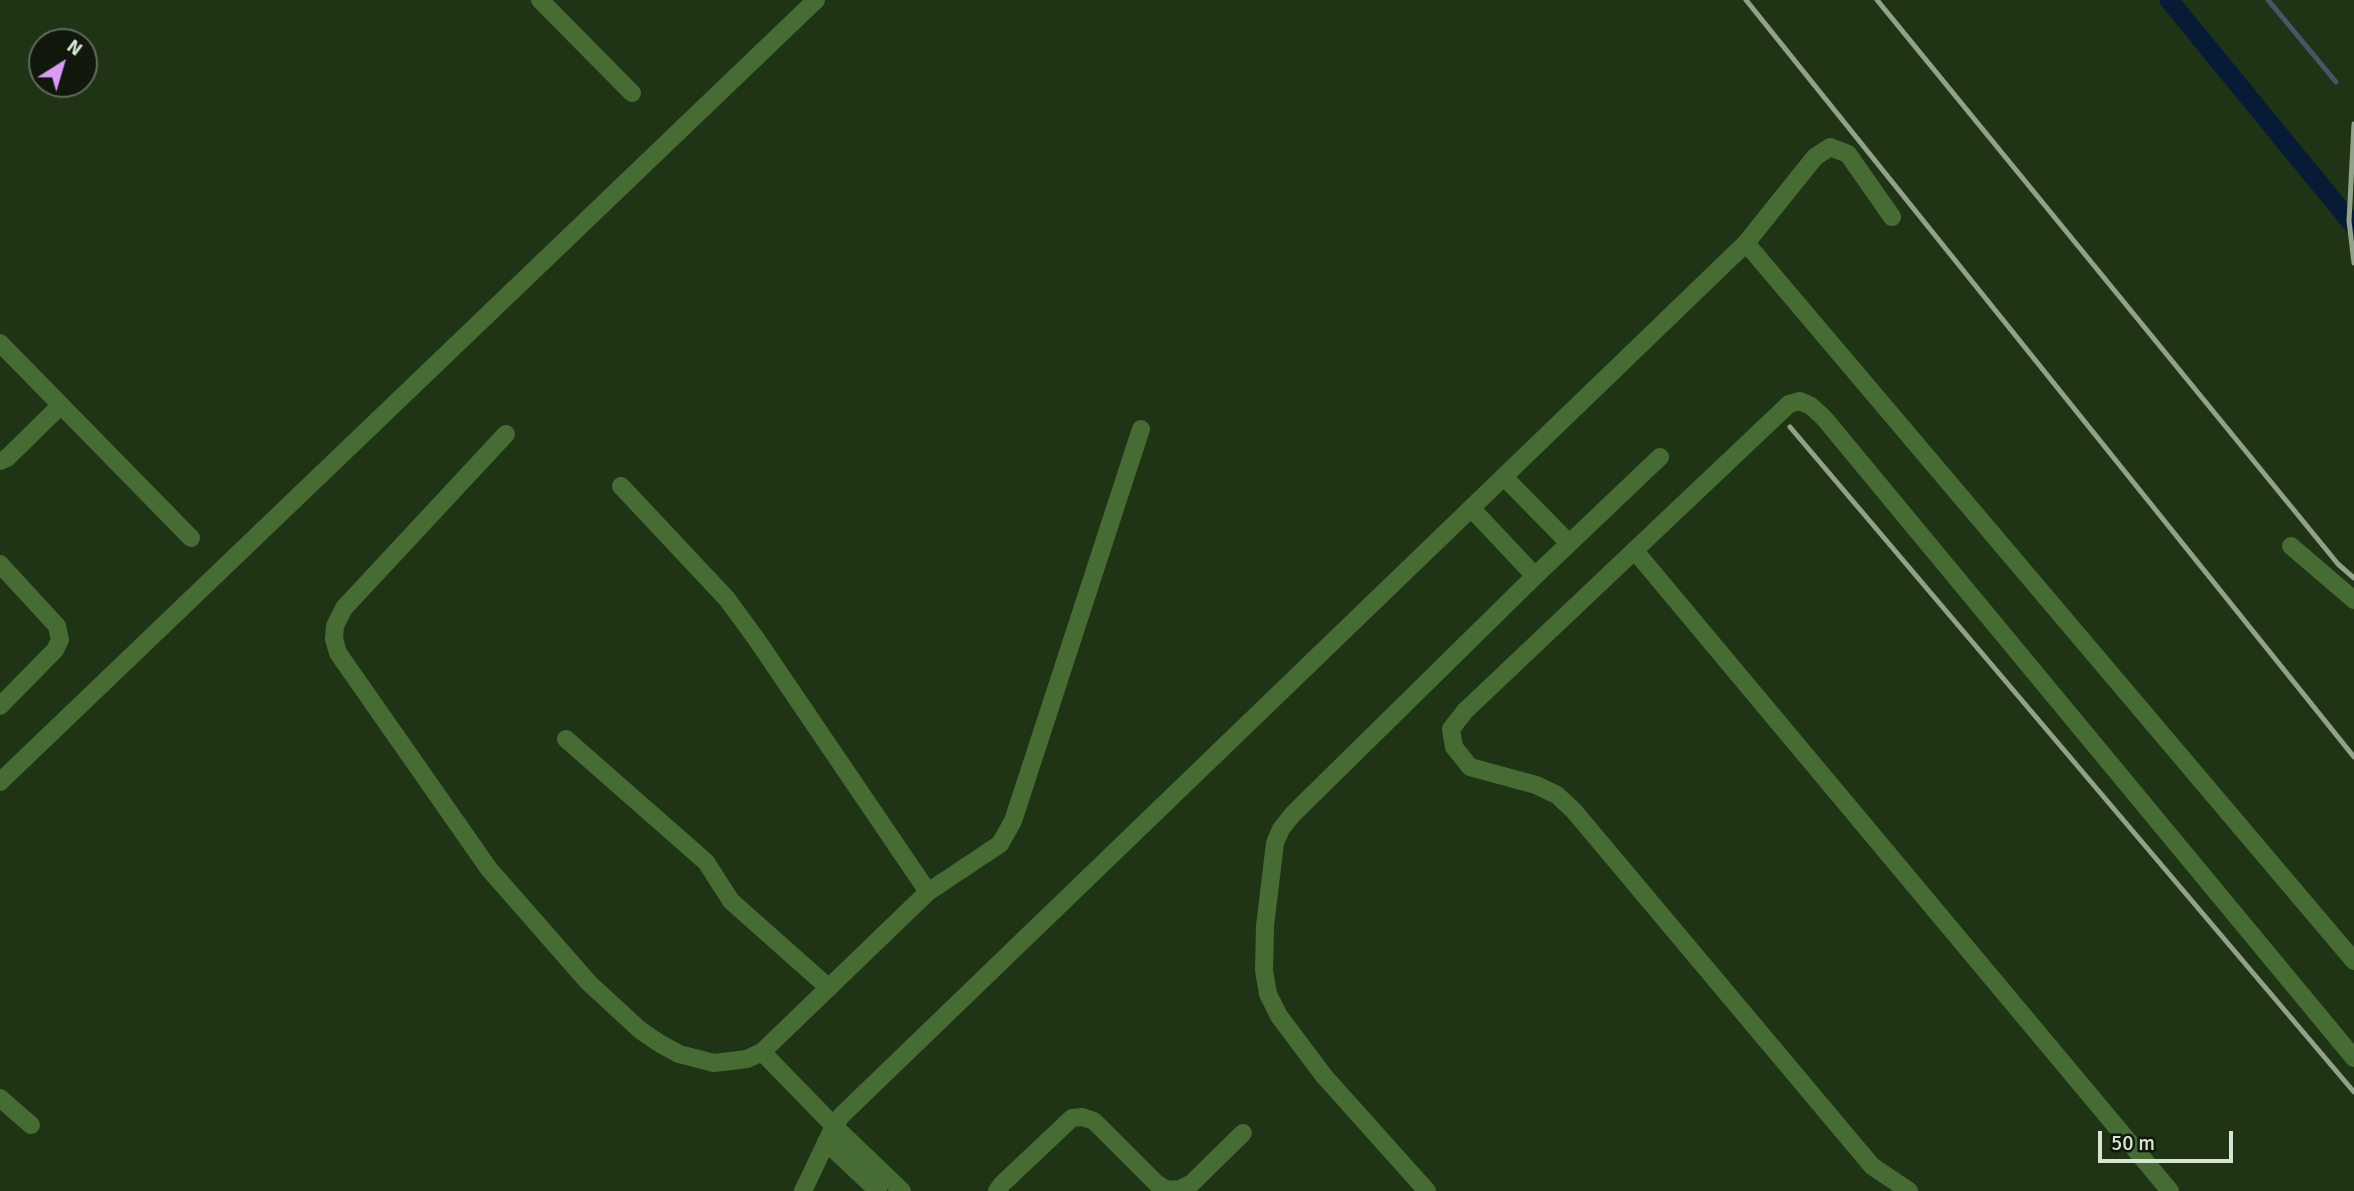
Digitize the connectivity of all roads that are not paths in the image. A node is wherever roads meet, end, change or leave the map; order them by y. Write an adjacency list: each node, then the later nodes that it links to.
1 (816, 0): 24 (lane)
2 (547, 2): 3 (lane)
3 (632, 93)
4 (1892, 217): 5 (lane)
5 (1746, 243): 12 (lane); 26 (lane)
6 (0, 343): 7 (lane)
7 (61, 405): 11 (lane); 15 (lane)
8 (1141, 429): 25 (lane)
9 (506, 434): 28 (lane)
10 (1660, 457): 16 (lane)
11 (0, 461)
12 (1505, 478): 14 (lane); 16 (lane)
13 (621, 486): 25 (lane)
14 (1472, 509): 20 (lane); 32 (lane)
15 (191, 538)
16 (1569, 543): 20 (lane)
17 (2291, 545): 21 (lane)
18 (1635, 551): 29 (lane); 41 (lane); 42 (lane)
19 (0, 564): 22 (lane)
20 (1535, 576): 40 (lane)
21 (2354, 600)
22 (0, 706)
23 (566, 739): 27 (lane)
24 (0, 782)
25 (928, 892): 27 (lane)
26 (2354, 961)
27 (829, 988): 28 (lane)
28 (762, 1052): 32 (lane)
29 (2354, 1058)
30 (0, 1098): 31 (lane)
31 (31, 1125)
32 (834, 1126): 34 (lane); 37 (lane)
33 (1243, 1133): 39 (lane)
34 (826, 1142): 35 (lane); 36 (lane)
35 (803, 1191)
36 (878, 1191)
37 (902, 1191)
38 (997, 1191): 39 (lane)
39 (1167, 1191)
40 (1427, 1191)
41 (1909, 1191)
42 (2170, 1191)

